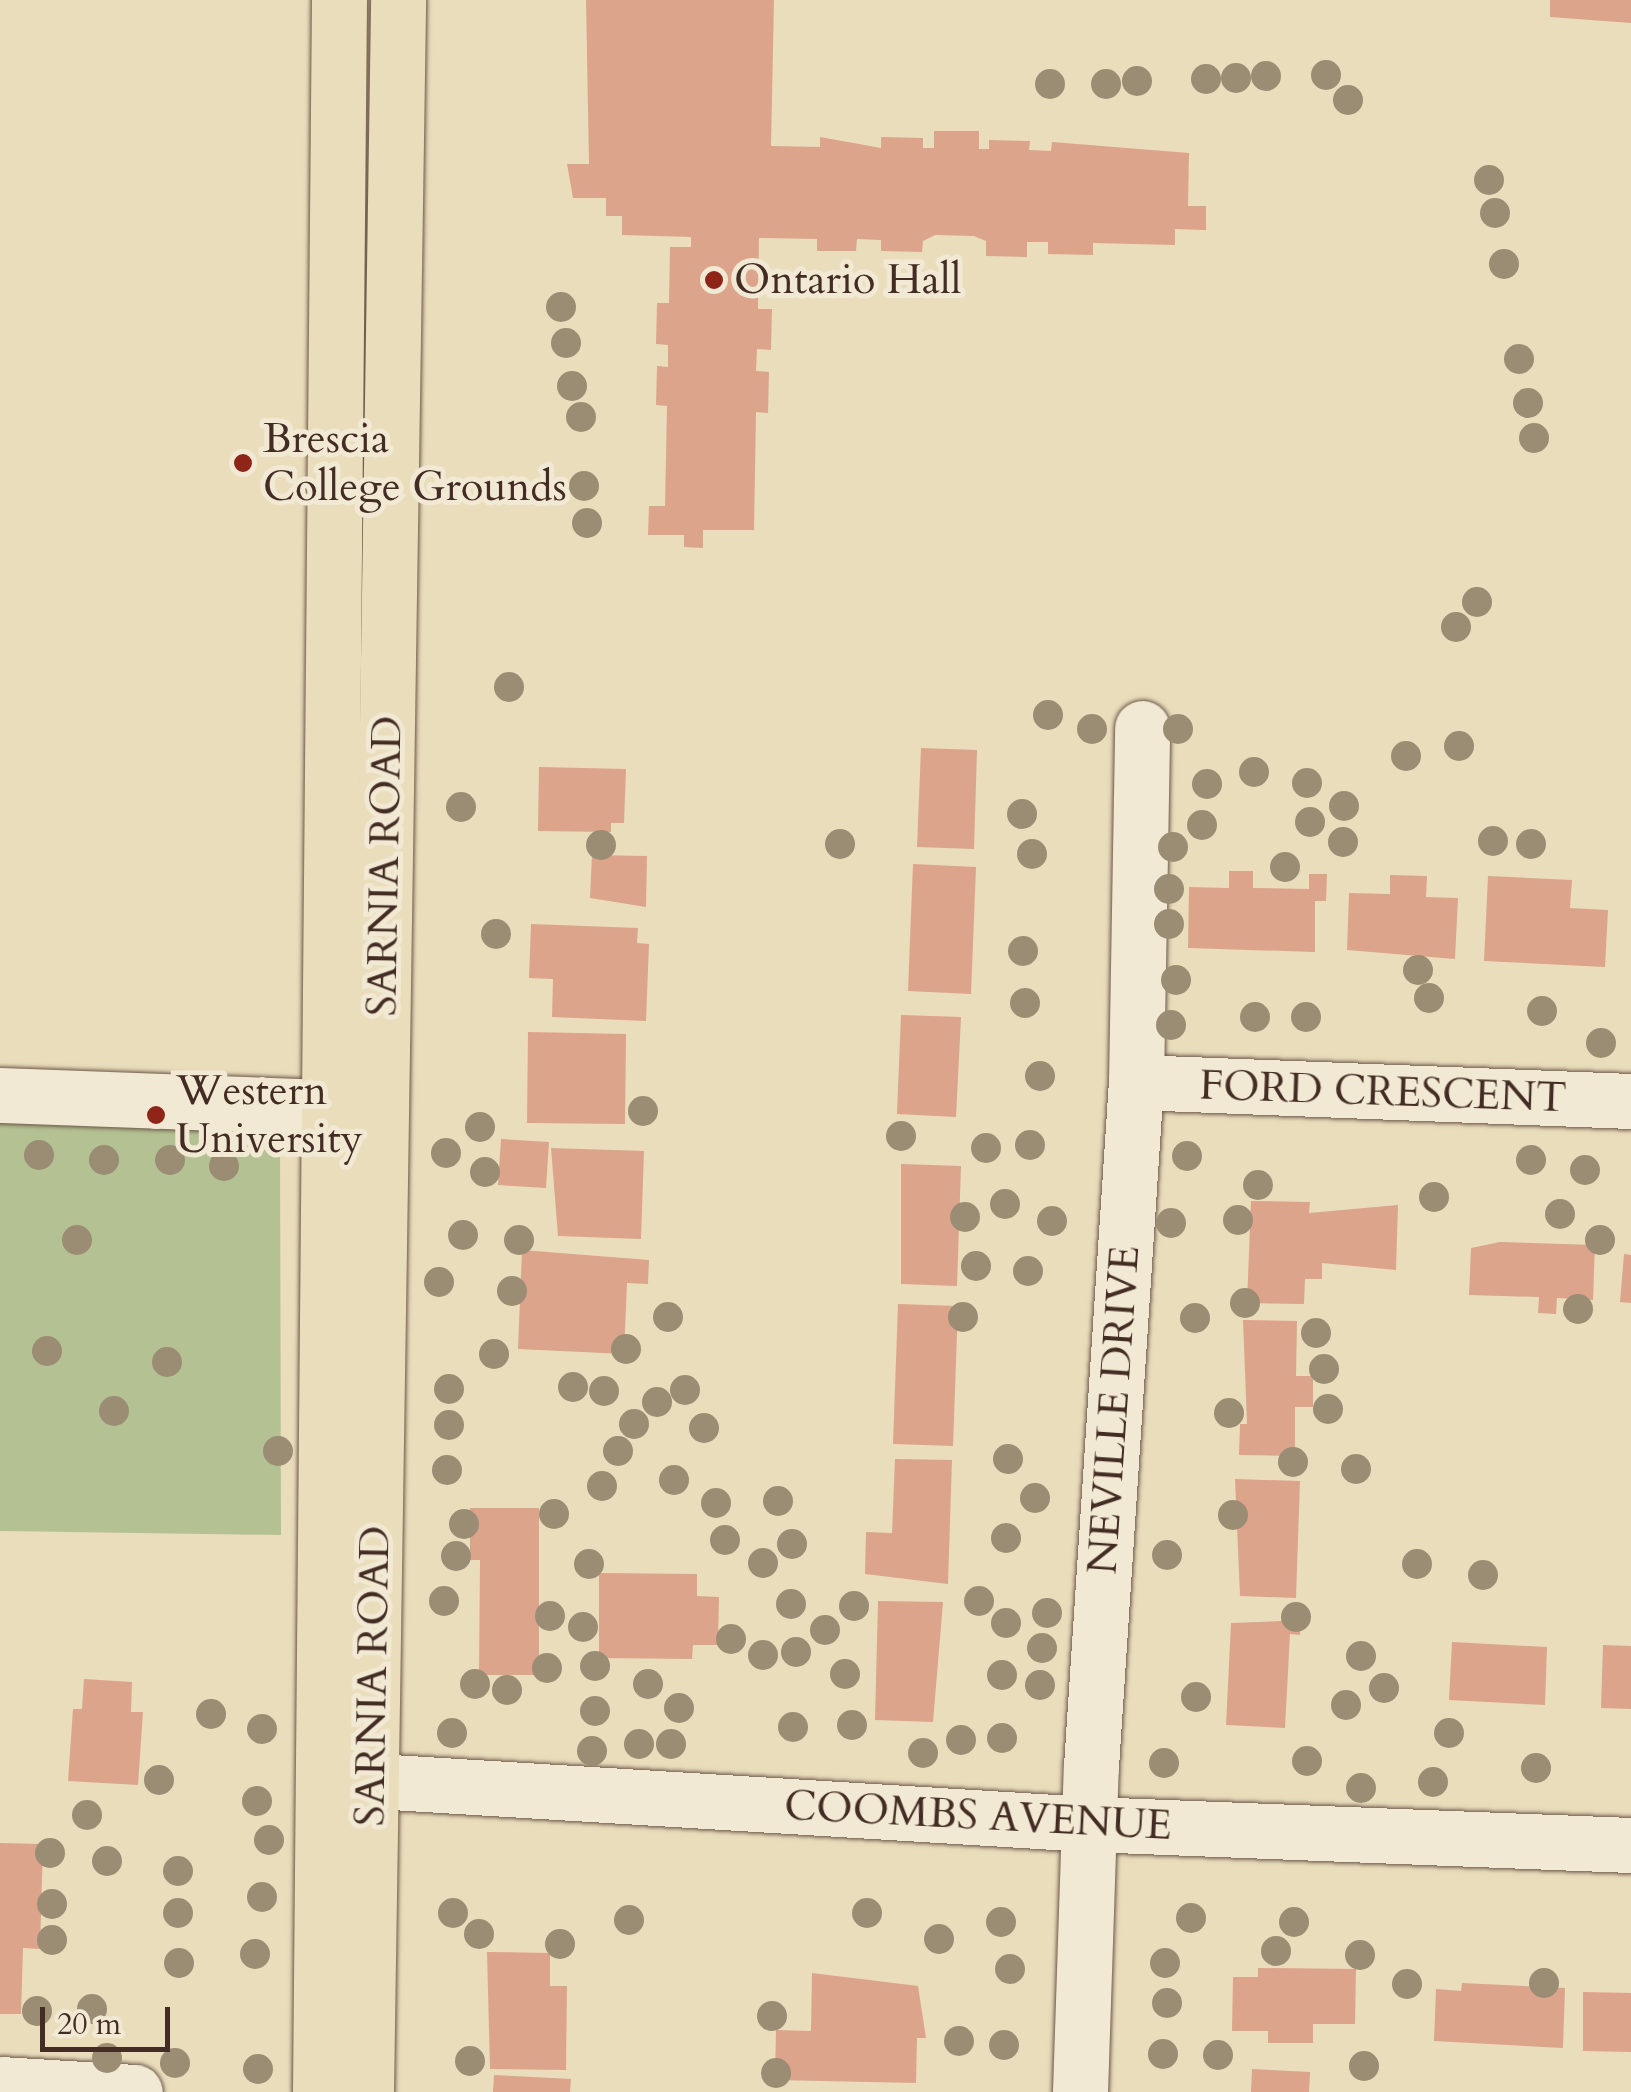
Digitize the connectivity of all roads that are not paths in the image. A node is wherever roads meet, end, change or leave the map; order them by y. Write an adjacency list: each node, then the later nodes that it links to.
1 (339, 0): 7 (main road, SARNIA ROAD)
2 (398, 0): 7 (main road, SARNIA ROAD)
3 (1142, 728): 4 (street, NEVILLE DRIVE)
4 (1136, 1082): 6 (street, FORD CRESCENT); 9 (street, NEVILLE DRIVE)
5 (0, 1096): 7 (street)
6 (1631, 1101)
7 (358, 1108): 8 (main road, SARNIA ROAD)
8 (348, 1780): 9 (street, COOMBS AVENUE); 13 (main road, SARNIA ROAD); 14 (main road, SARNIA ROAD)
9 (1089, 1824): 10 (street, COOMBS AVENUE); 15 (street, NEVILLE DRIVE)
10 (1631, 1845)
11 (0, 2084): 12 (street)
12 (135, 2092)
13 (320, 2092)
14 (366, 2092)
15 (1080, 2092)

